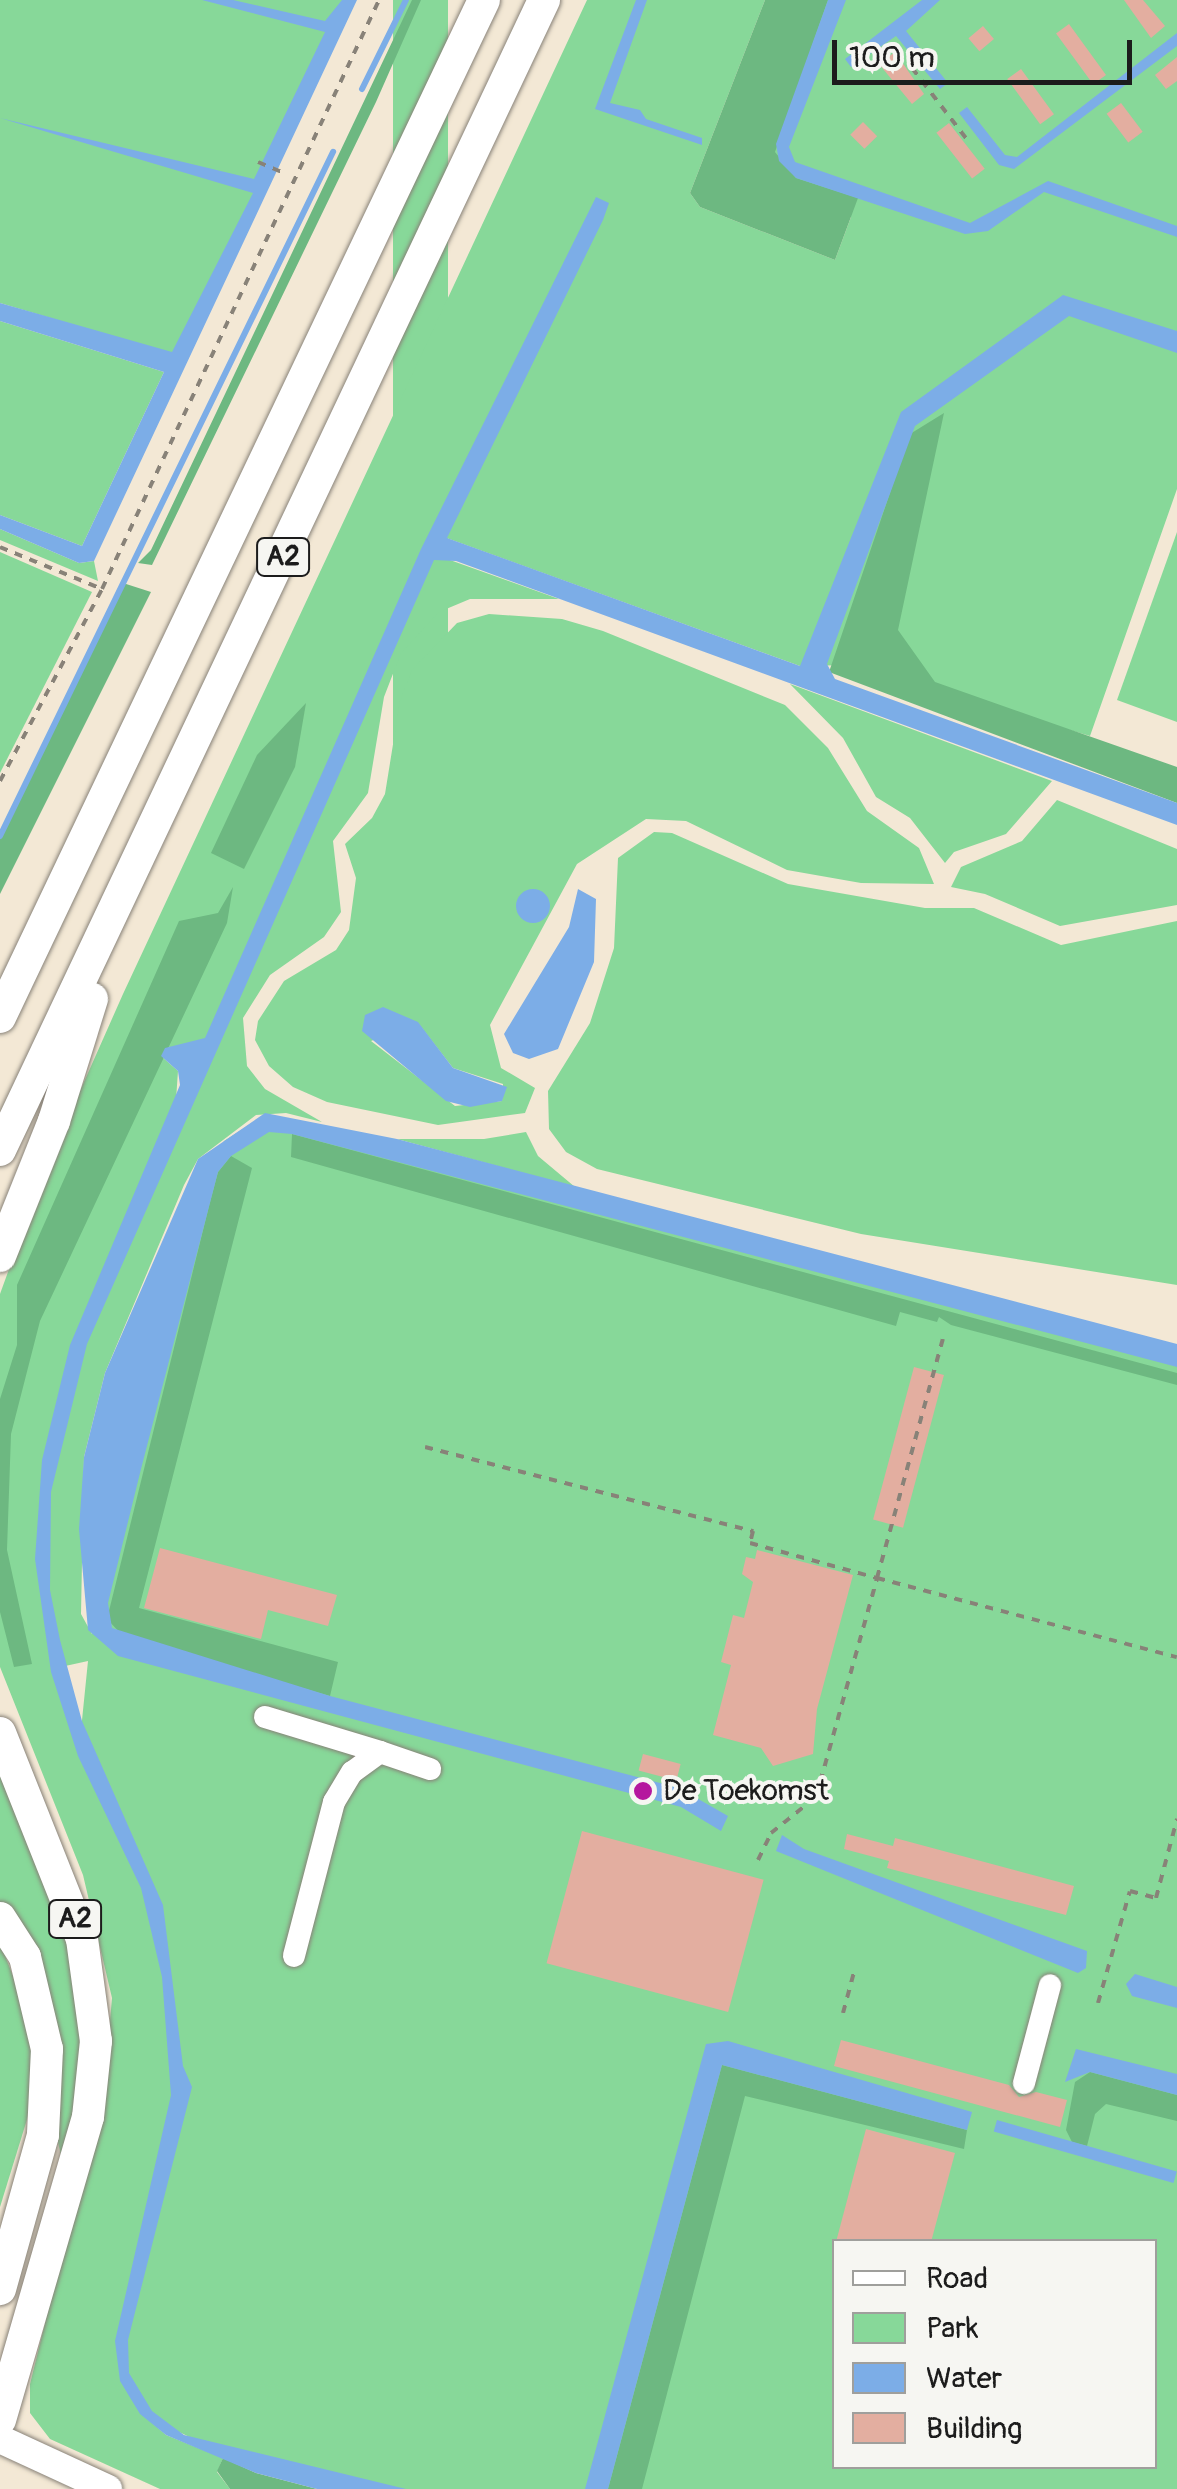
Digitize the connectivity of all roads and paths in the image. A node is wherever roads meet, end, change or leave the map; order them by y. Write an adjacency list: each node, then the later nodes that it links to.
1 (379, 0): 9 (path)
2 (484, 0): 11 (highway, A2)
3 (544, 0): 12 (highway, A2)
4 (912, 68): 5 (path)
5 (969, 142)
6 (258, 162): 7 (path)
7 (282, 172)
8 (0, 547): 9 (path)
9 (102, 589): 10 (path)
10 (0, 781)
11 (64, 883): 13 (highway, A2); 14 (highway, A2)
12 (123, 899): 15 (highway, A2); 16 (highway, A2)
13 (0, 969)
14 (0, 1017)
15 (0, 1150)
16 (0, 1256)
17 (943, 1340): 19 (path)
18 (425, 1446): 19 (path)
19 (878, 1578): 20 (path); 26 (path)
20 (1177, 1657)
21 (264, 1717): 23 (lane)
22 (0, 1734): 35 (highway, A2)
23 (380, 1752): 24 (lane); 28 (lane)
24 (430, 1769)
25 (1177, 1819): 31 (path)
26 (758, 1860)
27 (0, 1918): 34 (highway, A2)
28 (294, 1956)
29 (854, 1972): 32 (path)
30 (1050, 1985): 33 (lane)
31 (1098, 2002)
32 (843, 2013)
33 (1024, 2083)
34 (0, 2288)
35 (0, 2420)
36 (0, 2439): 37 (main road)
37 (108, 2489)

